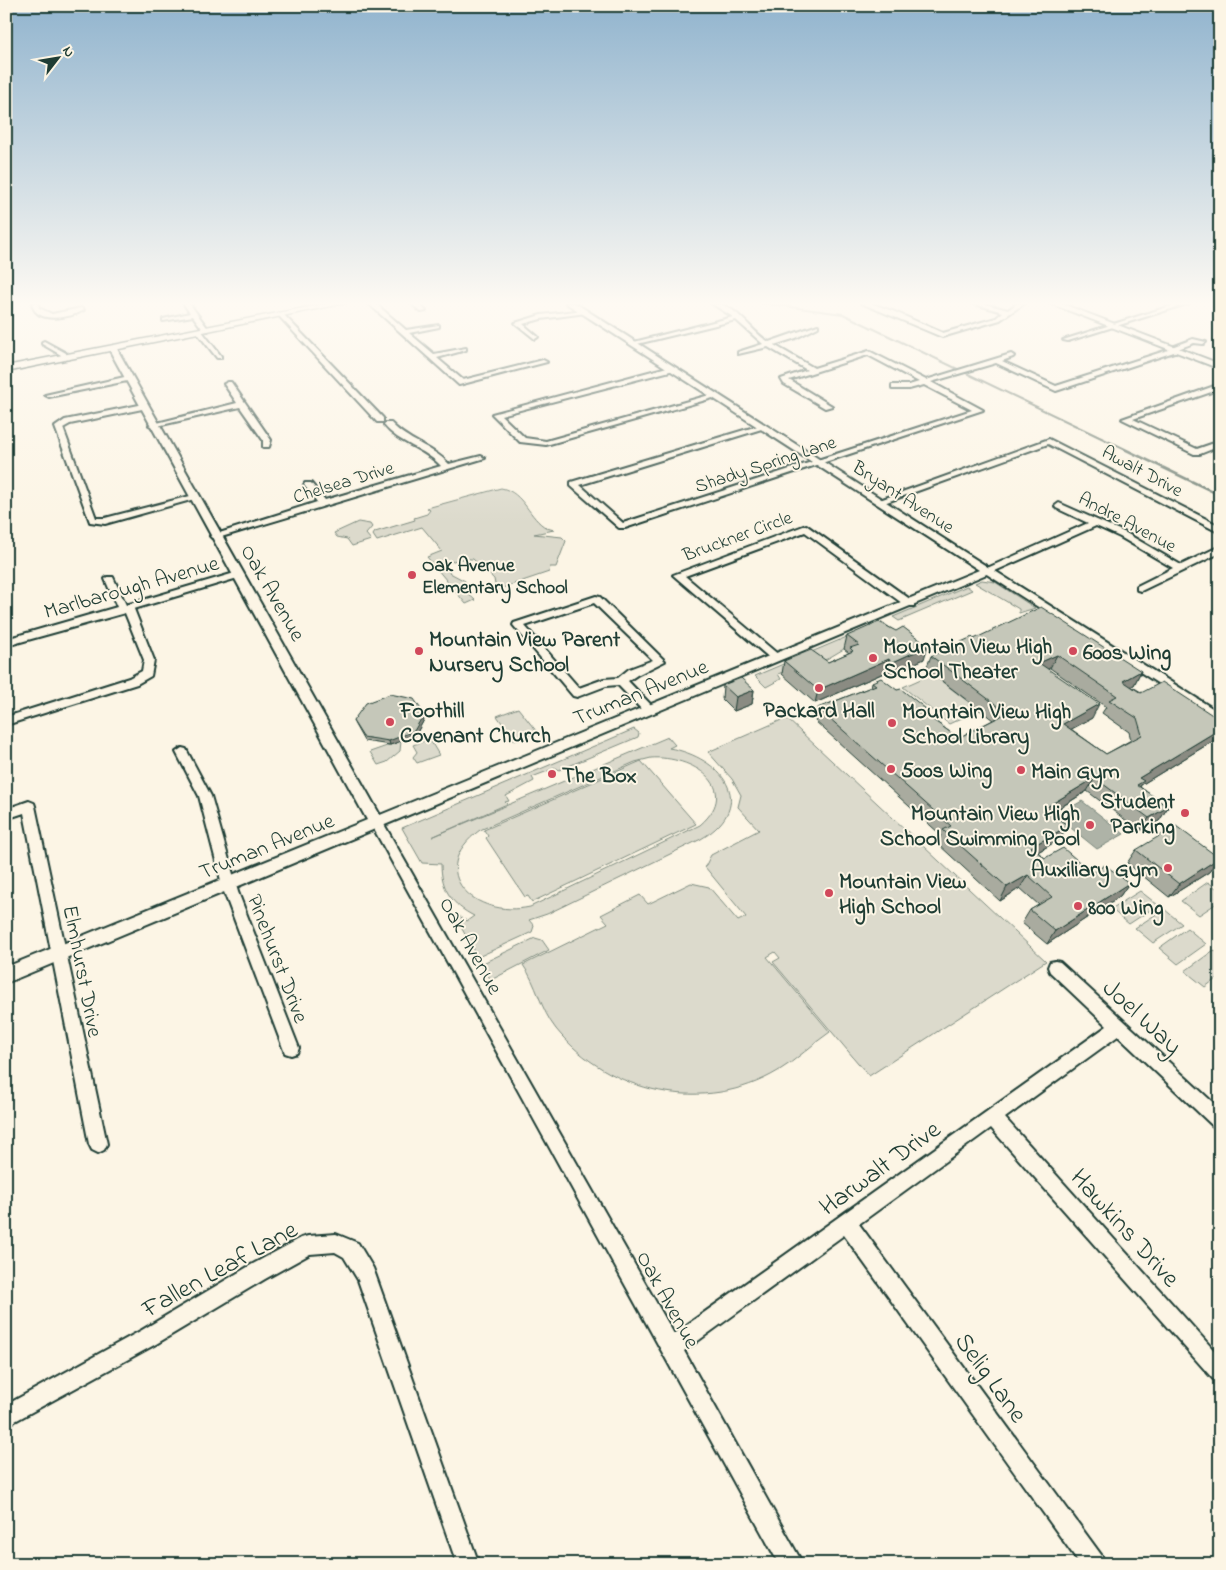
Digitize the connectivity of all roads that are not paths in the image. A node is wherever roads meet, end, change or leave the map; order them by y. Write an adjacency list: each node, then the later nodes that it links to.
1 (340, 376): 27 (street)
2 (454, 376): 3 (street)
3 (488, 376)
4 (640, 376): 17 (street)
5 (684, 376): 17 (street, Bryant Avenue)
6 (795, 376): 20 (street)
7 (915, 376): 12 (street)
8 (945, 376): 12 (street)
9 (1029, 376): 10 (street)
10 (1095, 376)
11 (129, 378): 16 (street); 19 (street, Oak Avenue)
12 (926, 382): 15 (street); 26 (street, Shady Spring Lane)
13 (228, 384): 18 (street)
14 (1220, 386): 23 (street)
15 (895, 387)
16 (49, 395)
17 (716, 396): 22 (street, Bryant Avenue)
18 (242, 404): 21 (street); 24 (street)
19 (144, 406): 21 (street, Oak Avenue); 29 (street)
20 (828, 406)
21 (153, 424): 29 (street, Oak Avenue)
22 (764, 428): 26 (street, Bryant Avenue); 26 (street, Shady Spring Lane)
23 (1220, 443)
24 (266, 445)
25 (481, 458): 27 (street, Chelsea Drive)
26 (819, 462): 30 (street, Bryant Avenue)
27 (447, 466): 31 (street, Chelsea Drive)
28 (308, 485): 31 (street)
29 (194, 498): 35 (street, Oak Avenue)
30 (881, 501): 34 (street, Awalt Drive); 38 (street, Bryant Avenue)
31 (323, 503): 35 (street, Chelsea Drive)
32 (1059, 506): 33 (street, Andre Avenue)
33 (1095, 523): 37 (street, Andre Avenue); 38 (street, Truman Avenue)
34 (1220, 530)
35 (215, 536): 39 (street, Oak Avenue)
36 (1220, 549): 37 (street)
37 (1180, 568): 41 (street)
38 (988, 571): 42 (street, Truman Avenue); 48 (street, Bryant Avenue)
39 (238, 575): 43 (street, Marlbarough Avenue); 52 (street, Oak Avenue)
40 (110, 579): 43 (street)
41 (1141, 588)
42 (910, 604): 45 (street, Truman Avenue); 45 (street, Bruckner Circle)
43 (126, 610): 44 (street, Marlbarough Avenue); 49 (street)
44 (6, 643)
45 (776, 658): 47 (street, Truman Avenue)
46 (621, 681): 46 (street); 47 (street)
47 (649, 710): 52 (street, Truman Avenue)
48 (1220, 719)
49 (6, 721)
50 (182, 752): 53 (street, Pinehurst Drive)
51 (6, 814): 54 (street, Elmhurst Drive)
52 (376, 822): 53 (street, Truman Avenue); 63 (street, Oak Avenue)
53 (229, 883): 54 (street, Truman Avenue); 58 (street, Pinehurst Drive)
54 (58, 954): 56 (street, Truman Avenue); 61 (street, Elmhurst Drive)
55 (1055, 967): 57 (street, Joel Way)
56 (6, 975)
57 (1118, 1027): 59 (street, Harwalt Drive); 60 (street, Joel Way)
58 (291, 1048)
59 (992, 1117): 62 (street, Harwalt Drive); 64 (street, Hawkins Drive)
60 (1220, 1121)
61 (98, 1144)
62 (846, 1222): 63 (street, Harwalt Drive); 68 (street, Selig Lane)
63 (670, 1349): 67 (street, Oak Avenue)
64 (1220, 1372)
65 (6, 1416): 66 (street, Fallen Leaf Lane)
66 (468, 1564)
67 (792, 1564)
68 (1094, 1564)

